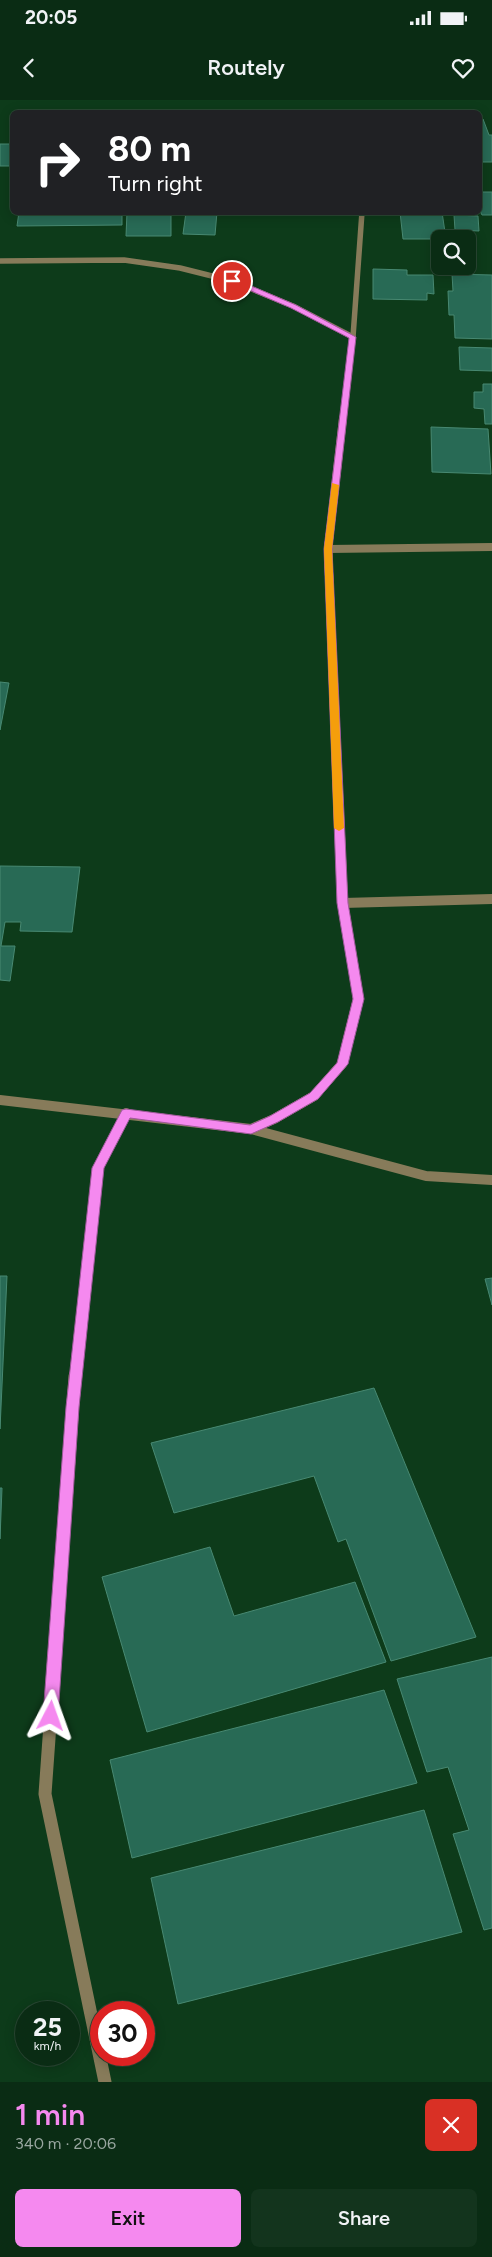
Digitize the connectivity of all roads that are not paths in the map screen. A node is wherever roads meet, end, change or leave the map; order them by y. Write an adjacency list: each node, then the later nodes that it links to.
1 (362, 215): 3 (street)
2 (0, 261): 3 (street)
3 (352, 337): 5 (street)
4 (492, 547): 5 (street)
5 (328, 549): 7 (street)
6 (492, 899): 7 (street)
7 (342, 903): 10 (street)
8 (0, 1100): 9 (street)
9 (126, 1113): 10 (street); 12 (street)
10 (251, 1129): 11 (street)
11 (492, 1180)
12 (105, 2082)

